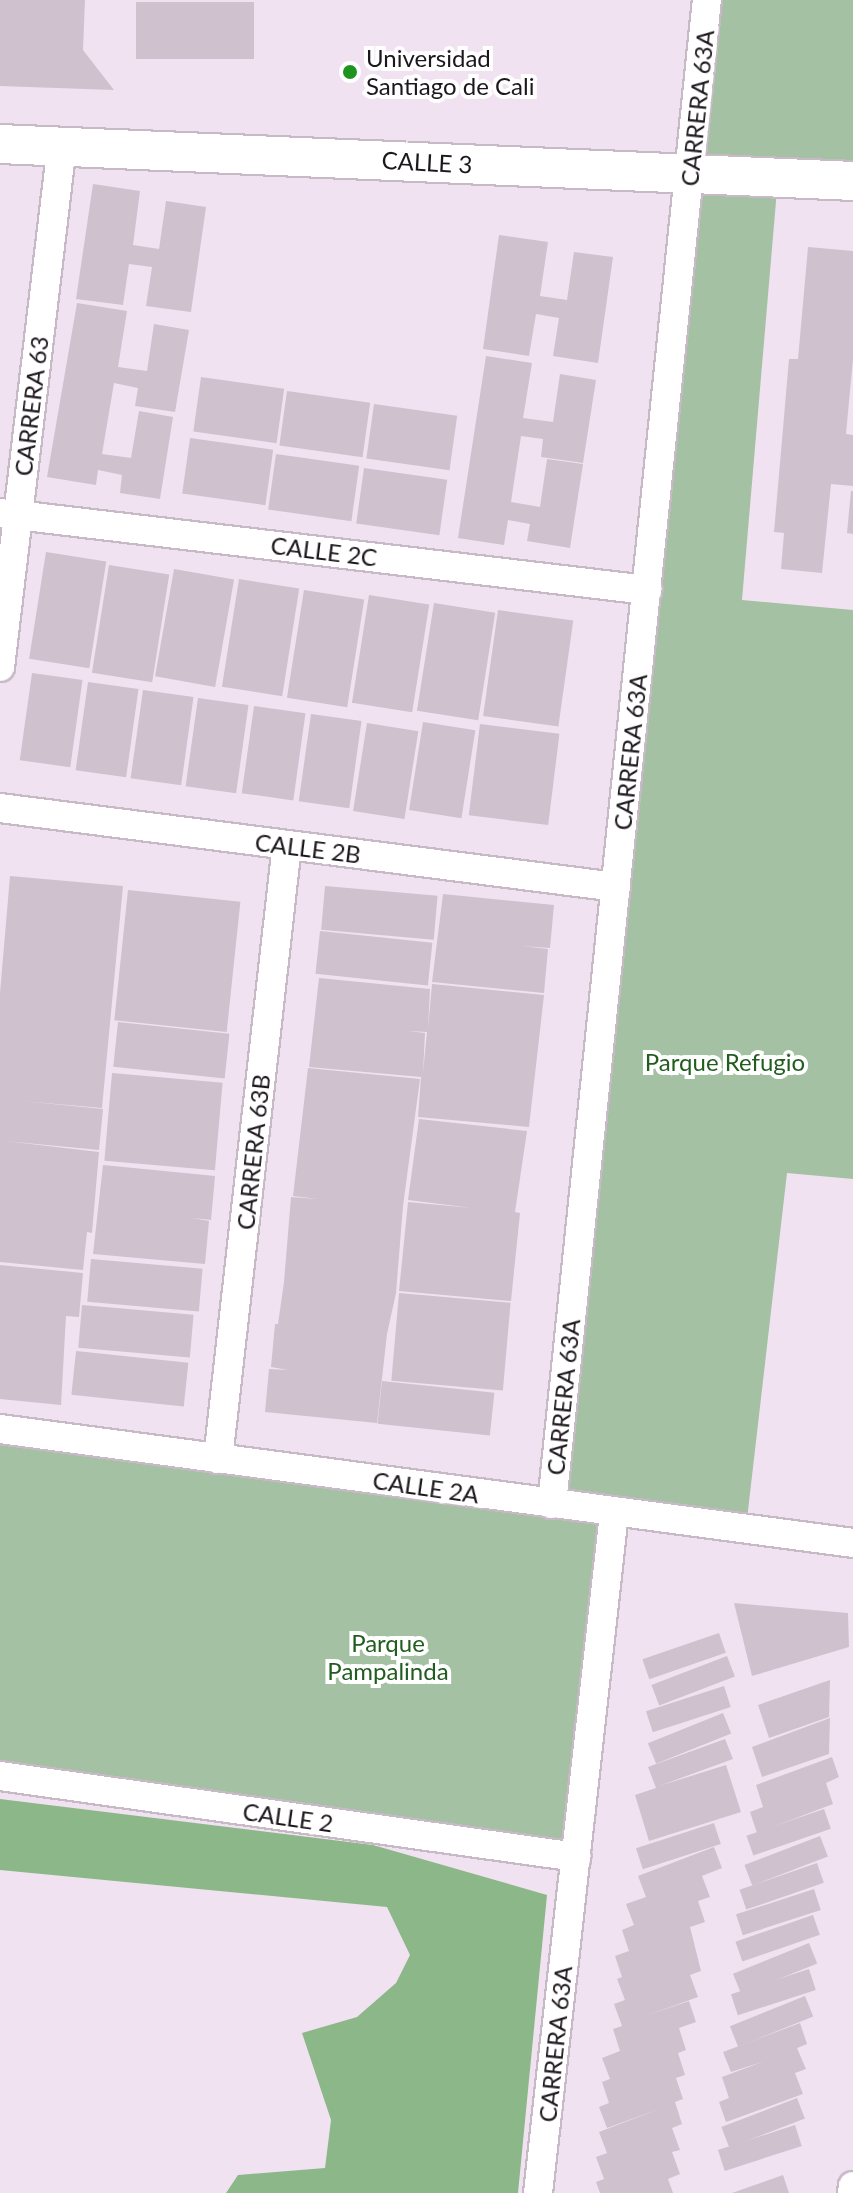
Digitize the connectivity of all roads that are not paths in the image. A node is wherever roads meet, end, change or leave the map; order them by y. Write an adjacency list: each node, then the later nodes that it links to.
1 (707, 0): 4 (street, CARRERA 63A)
2 (0, 144): 3 (street, CALLE 3)
3 (62, 145): 4 (street, CALLE 3); 6 (street, CARRERA 63)
4 (690, 174): 5 (street, CALLE 3); 7 (street, CARRERA 63A)
5 (853, 181)
6 (9, 514): 7 (street, CALLE 2C); 8 (street, CARRERA 63)
7 (647, 590): 11 (street, CARRERA 63A)
8 (0, 667)
9 (0, 808): 10 (street, CALLE 2B)
10 (287, 845): 11 (street, CALLE 2B); 13 (street, CARRERA 63B)
11 (616, 887): 14 (street, CARRERA 63A)
12 (0, 1429): 13 (street, CALLE 2A)
13 (218, 1459): 14 (street, CALLE 2A)
14 (552, 1504): 15 (street, CALLE 2A)
15 (614, 1513): 16 (street, CALLE 2A); 18 (street, CARRERA 63A)
16 (853, 1543)
17 (0, 1776): 18 (street, CALLE 2)
18 (576, 1857): 20 (street, CARRERA 63A)
19 (853, 2186): 21 (street)
20 (538, 2193)
21 (852, 2193)

